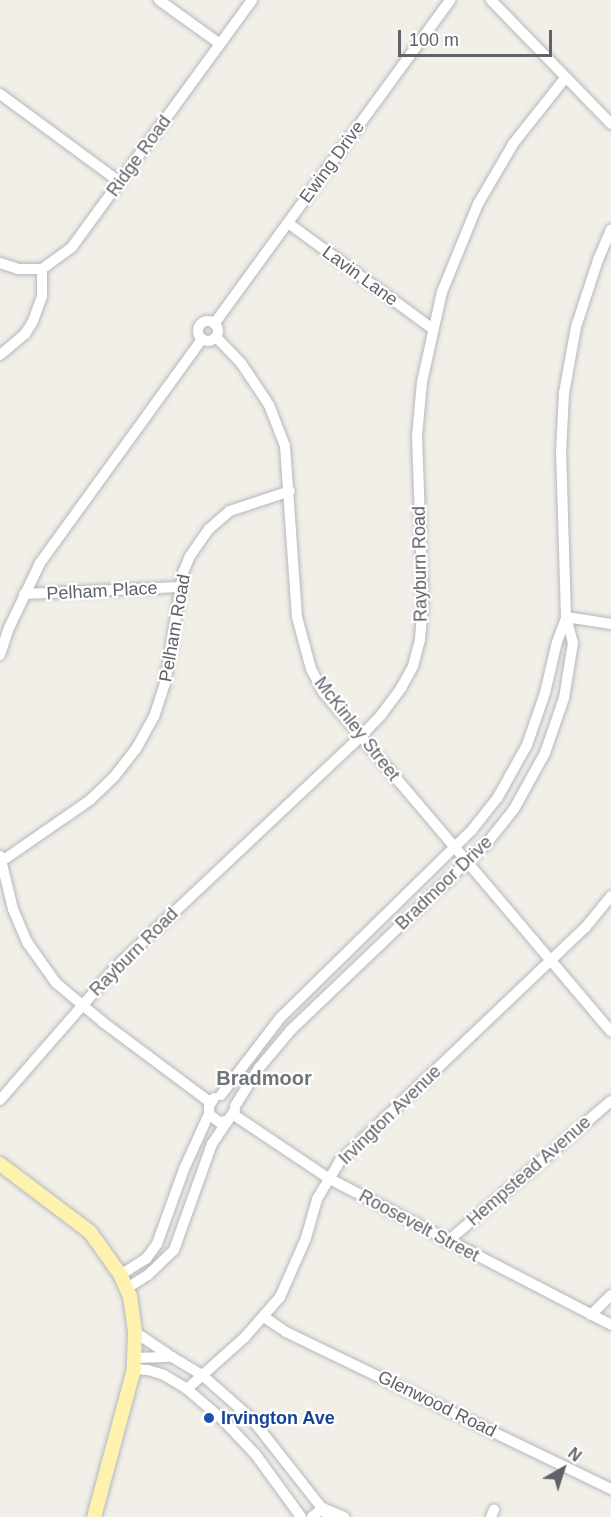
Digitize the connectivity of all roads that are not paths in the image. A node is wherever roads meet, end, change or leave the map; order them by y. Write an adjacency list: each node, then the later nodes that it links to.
1 (159, 0): 5 (street)
2 (252, 0): 5 (street, Ridge Road)
3 (450, 0): 10 (street, Ewing Drive)
4 (491, 0): 6 (street)
5 (220, 44): 9 (street, Ridge Road)
6 (566, 77): 8 (street); 15 (street, Rayburn Road)
7 (0, 94): 9 (street)
8 (611, 124)
9 (120, 182): 13 (street, Ridge Road)
10 (288, 222): 14 (street, Ewing Drive); 15 (street, Lavin Lane)
11 (611, 230): 22 (street, Bradmoor Drive)
12 (0, 263): 13 (street)
13 (42, 269): 18 (street)
14 (214, 324): 16 (street); 17 (street)
15 (433, 329): 25 (street, Rayburn Road)
16 (216, 337): 17 (street); 19 (street, McKinley Street)
17 (202, 339): 21 (street)
18 (0, 355)
19 (290, 491): 20 (street, Pelham Road); 25 (street, McKinley Street)
20 (180, 587): 21 (street, Pelham Place); 27 (street, Pelham Road)
21 (24, 594): 24 (street)
22 (566, 617): 23 (street); 26 (street, Bradmoor Drive); 28 (street, Bradmoor Drive)
23 (611, 624)
24 (0, 655)
25 (360, 737): 26 (street, McKinley Street); 31 (street, Rayburn Road)
26 (454, 847): 28 (street, McKinley Street); 33 (street, Bradmoor Drive)
27 (1, 858): 31 (street)
28 (467, 861): 30 (street, McKinley Street); 38 (street, Bradmoor Drive)
29 (611, 896): 30 (street, Irvington Avenue)
30 (550, 961): 32 (street, McKinley Street); 40 (street, Irvington Avenue)
31 (81, 1004): 34 (street, Rayburn Road); 36 (street)
32 (611, 1032)
33 (221, 1095): 36 (street); 38 (street)
34 (0, 1100)
35 (611, 1101): 41 (street, Hempstead Avenue)
36 (210, 1102): 37 (street)
37 (209, 1114): 38 (street); 42 (street)
38 (232, 1114): 40 (street, Roosevelt Street); 42 (street, Bradmoor Drive)
39 (0, 1164): 42 (main road)
40 (328, 1178): 41 (street, Roosevelt Street); 45 (street, Irvington Avenue)
41 (447, 1242): 44 (street, Roosevelt Street)
42 (124, 1281): 47 (main road)
43 (611, 1295): 44 (street)
44 (591, 1314): 46 (street, Roosevelt Street)
45 (264, 1317): 50 (street, Irvington Avenue); 52 (street, Glenwood Road)
46 (611, 1325)
47 (135, 1332): 48 (street); 49 (main road)
48 (172, 1357): 49 (street); 50 (street)
49 (135, 1364): 51 (street); 54 (main road)
50 (202, 1375): 51 (street, Irvington Avenue); 53 (street)
51 (187, 1389): 55 (street)
52 (611, 1489)
53 (326, 1513): 56 (street); 57 (street)
54 (94, 1517)
55 (301, 1517)
56 (312, 1517)
57 (344, 1517)

